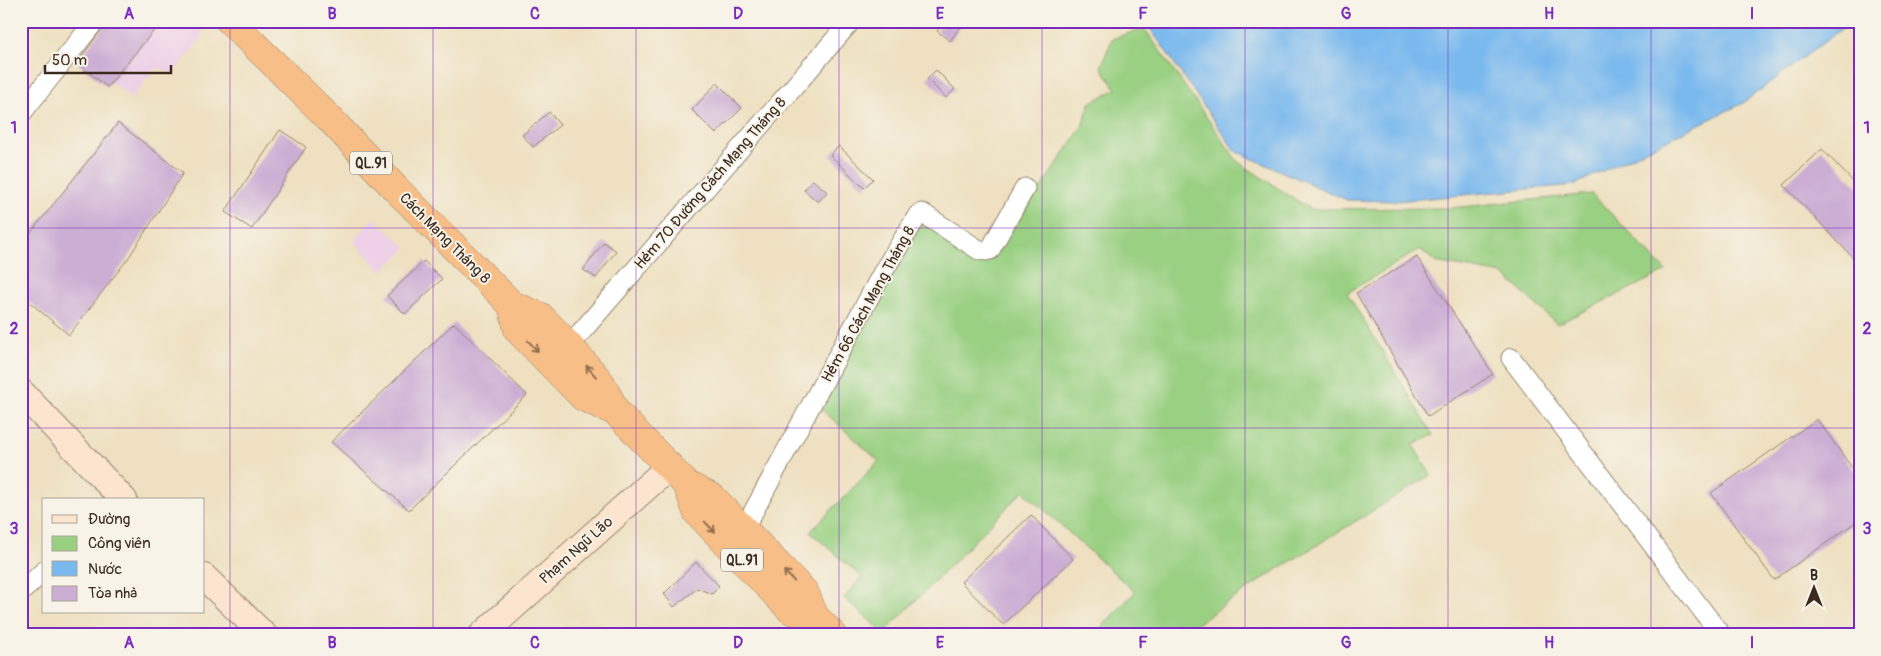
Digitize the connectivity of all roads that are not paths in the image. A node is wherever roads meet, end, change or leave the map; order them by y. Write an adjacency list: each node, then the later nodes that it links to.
1 (95, 21): 4 (street)
2 (230, 21): 6 (highway, Cách Mạng Tháng 8 / QL.91)
3 (851, 21): 7 (street, Hẻm 70 Đường Cách Mạng Tháng 8)
4 (21, 114)
5 (1025, 188): 13 (street, Hẻm 66 Cách Mạng Tháng 8)
6 (512, 305): 7 (highway, Cách Mạng Tháng 8 / QL.91); 10 (highway, Cách Mạng Tháng 8 / QL.91, one-way to 10)
7 (569, 346): 10 (highway, Cách Mạng Tháng 8 / QL.91, one-way to 7)
8 (1511, 358): 20 (street)
9 (21, 392): 12 (street)
10 (616, 412): 11 (highway, Cách Mạng Tháng 8 / QL.91)
11 (678, 476): 13 (highway, Cách Mạng Tháng 8 / QL.91); 17 (highway, Cách Mạng Tháng 8 / QL.91, one-way to 17); 19 (street, Phạm Ngũ Lão)
12 (120, 498)
13 (744, 530): 17 (highway, Cách Mạng Tháng 8 / QL.91, one-way to 13)
14 (42, 573): 16 (street)
15 (205, 578): 18 (street)
16 (21, 592)
17 (824, 626)
18 (264, 635)
19 (482, 635)
20 (1721, 635)

